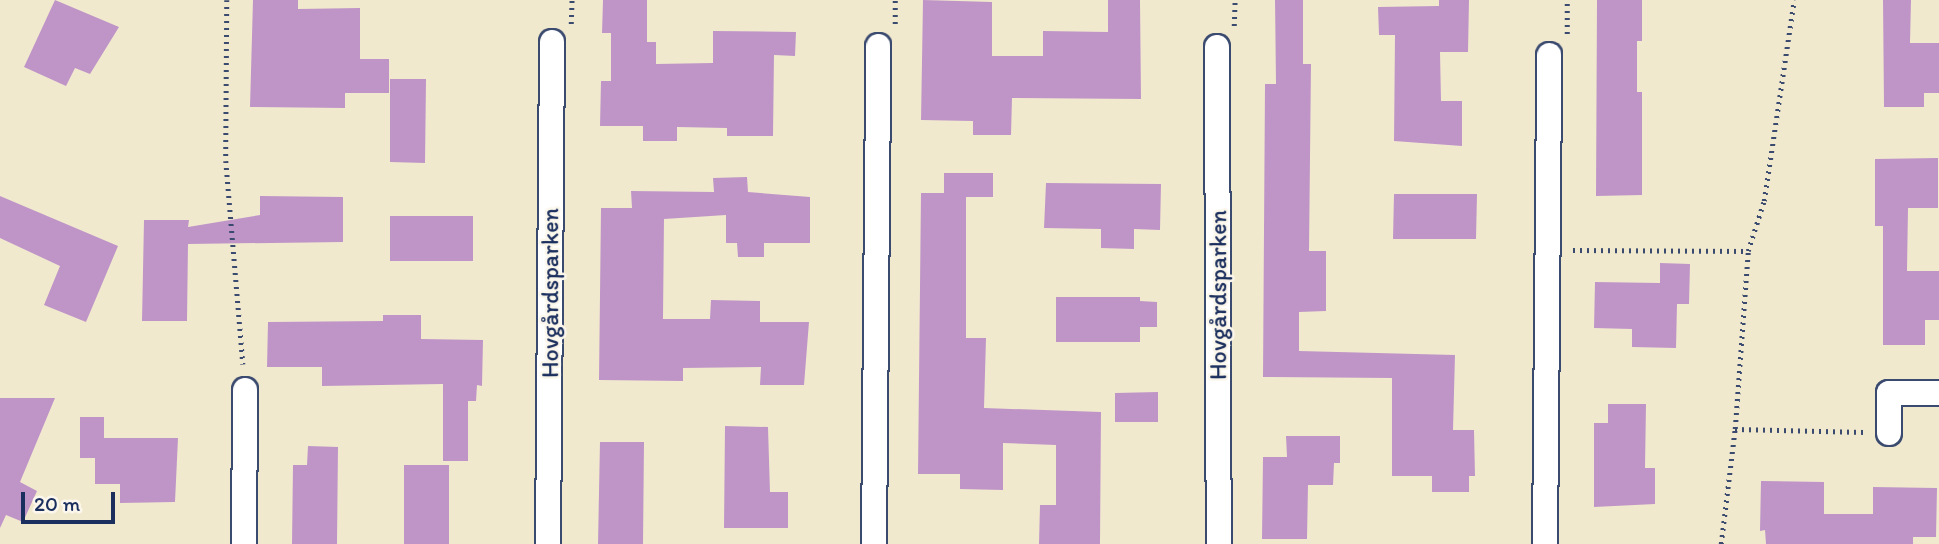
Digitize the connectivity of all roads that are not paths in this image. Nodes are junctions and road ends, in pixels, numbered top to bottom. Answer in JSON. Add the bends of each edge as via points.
{"nodes":[{"id":1,"x":552,"y":42,"type":"dead end"},
{"id":2,"x":878,"y":46,"type":"dead end"},
{"id":3,"x":1217,"y":47,"type":"dead end"},
{"id":4,"x":1549,"y":55,"type":"dead end"},
{"id":5,"x":245,"y":390,"type":"road end"},
{"id":6,"x":1939,"y":393,"type":"edge"},
{"id":7,"x":1889,"y":433,"type":"road end"},
{"id":8,"x":244,"y":544,"type":"edge"},
{"id":9,"x":548,"y":544,"type":"edge"},
{"id":10,"x":874,"y":544,"type":"edge"},
{"id":11,"x":1219,"y":544,"type":"edge"},
{"id":12,"x":1545,"y":544,"type":"edge"}],
"edges":[{"from":1,"to":9,"type":"street","name":"Hovgårdsparken"},
{"from":2,"to":10,"type":"street"},
{"from":3,"to":11,"type":"street","name":"Hovgårdsparken"},
{"from":4,"to":12,"type":"street"},
{"from":5,"to":8,"type":"street"},
{"from":6,"to":7,"type":"street","via":[[1889,393]]}]}
